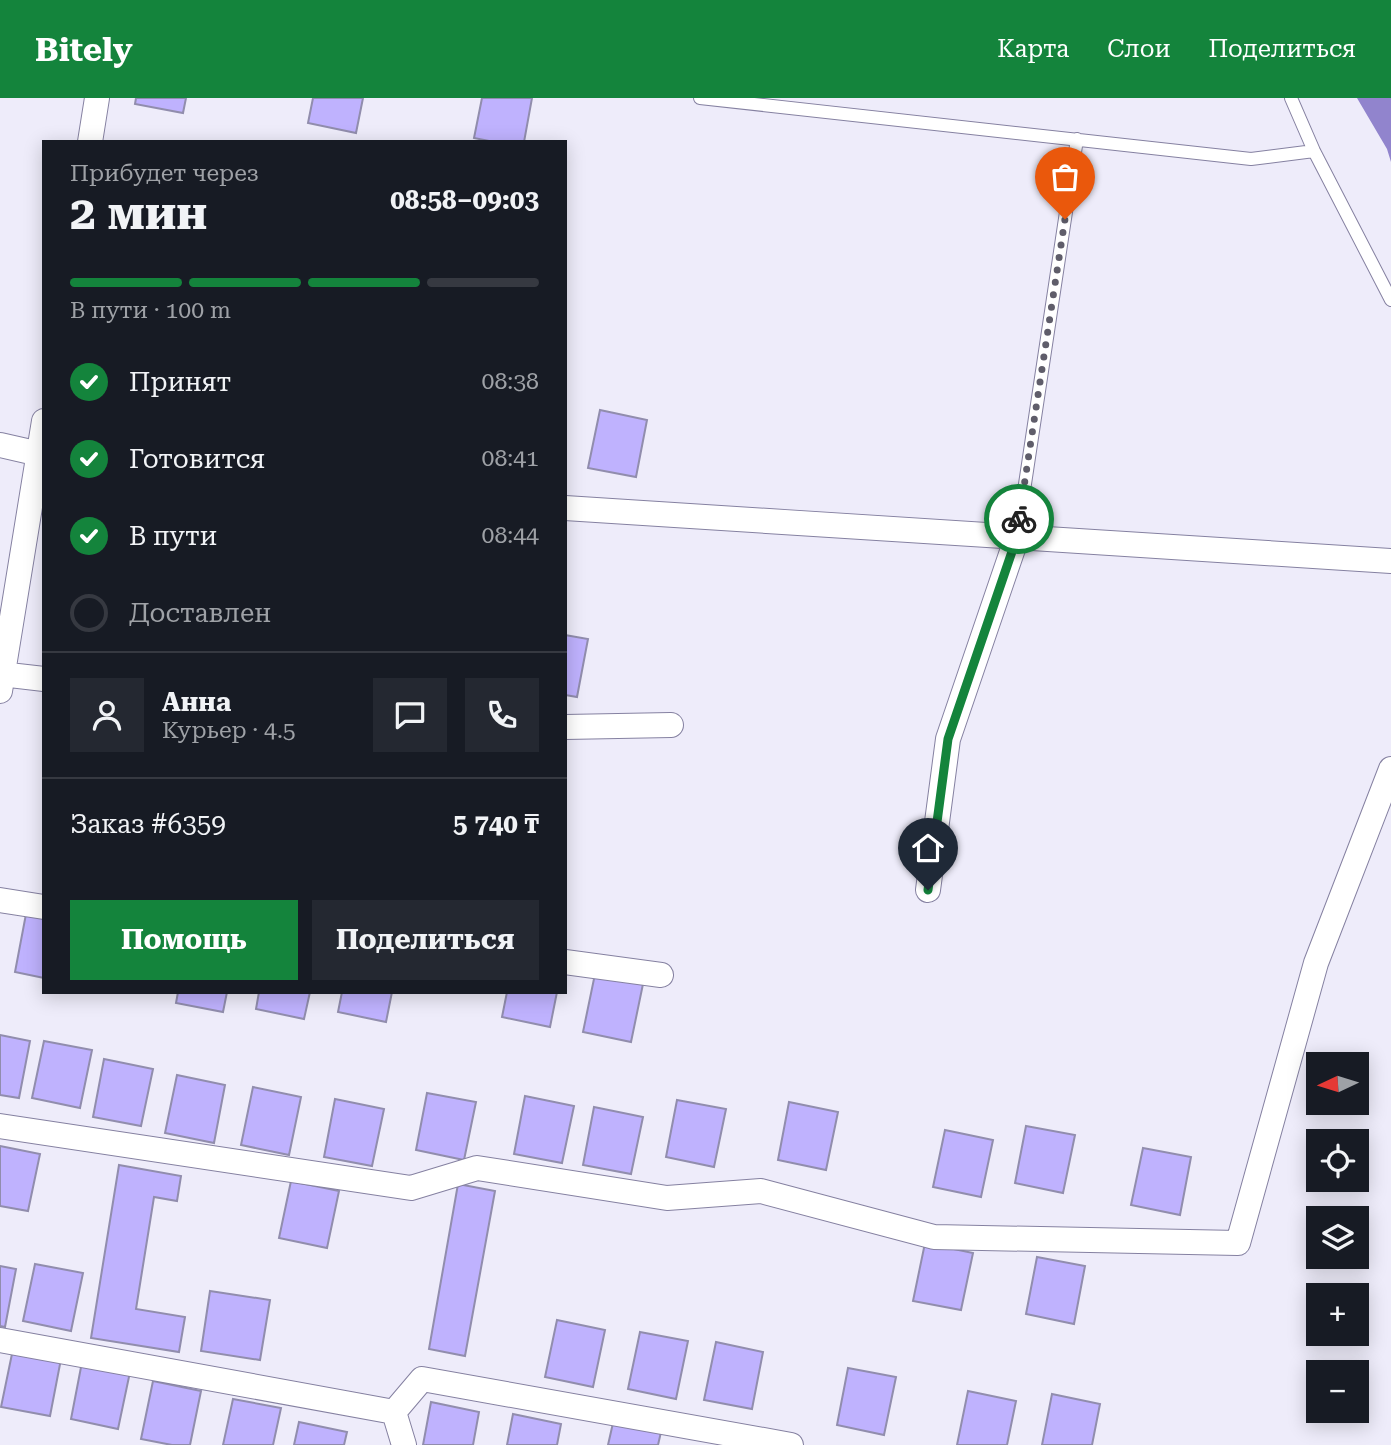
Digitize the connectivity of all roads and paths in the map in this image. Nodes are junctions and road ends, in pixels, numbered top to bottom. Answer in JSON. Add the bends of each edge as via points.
{"nodes":[{"id":1,"x":97,"y":98,"type":"edge"},
{"id":2,"x":700,"y":98,"type":"edge"},
{"id":3,"x":1291,"y":98,"type":"edge"},
{"id":4,"x":1077,"y":139,"type":"junction"},
{"id":5,"x":90,"y":140,"type":"edge"},
{"id":6,"x":1314,"y":151,"type":"junction"},
{"id":7,"x":1391,"y":300,"type":"edge"},
{"id":8,"x":0,"y":445,"type":"edge"},
{"id":9,"x":41,"y":455,"type":"edge"},
{"id":10,"x":567,"y":508,"type":"edge"},
{"id":11,"x":1017,"y":537,"type":"junction"},
{"id":12,"x":1391,"y":561,"type":"edge"},
{"id":13,"x":1,"y":679,"type":"edge"},
{"id":14,"x":42,"y":679,"type":"edge"},
{"id":15,"x":671,"y":725,"type":"dead end"},
{"id":16,"x":567,"y":727,"type":"edge"},
{"id":17,"x":1391,"y":769,"type":"edge"},
{"id":18,"x":928,"y":890,"type":"dead end"},
{"id":19,"x":0,"y":900,"type":"edge"},
{"id":20,"x":42,"y":907,"type":"edge"},
{"id":21,"x":567,"y":962,"type":"edge"},
{"id":22,"x":661,"y":975,"type":"dead end"},
{"id":23,"x":0,"y":1126,"type":"edge"},
{"id":24,"x":0,"y":1340,"type":"edge"},
{"id":25,"x":394,"y":1412,"type":"junction"},
{"id":26,"x":404,"y":1445,"type":"edge"},
{"id":27,"x":792,"y":1445,"type":"edge"}],
"edges":[{"from":1,"to":5,"type":"street"},
{"from":2,"to":4,"type":"lane"},
{"from":3,"to":6,"type":"lane"},
{"from":4,"to":6,"type":"lane","via":[[1251,159]]},
{"from":4,"to":11,"type":"lane"},
{"from":6,"to":7,"type":"lane"},
{"from":8,"to":9,"type":"street"},
{"from":9,"to":13,"type":"street"},
{"from":10,"to":11,"type":"street"},
{"from":11,"to":12,"type":"street"},
{"from":11,"to":18,"type":"street","via":[[948,739]]},
{"from":13,"to":14,"type":"street"},
{"from":15,"to":16,"type":"street"},
{"from":17,"to":23,"type":"street","via":[[1316,963],[1238,1243],[934,1237],[761,1191],[667,1198],[477,1168],[411,1188]]},
{"from":19,"to":20,"type":"street"},
{"from":21,"to":22,"type":"street"},
{"from":24,"to":25,"type":"street"},
{"from":25,"to":26,"type":"street"},
{"from":25,"to":27,"type":"street","via":[[422,1379]]}]}
